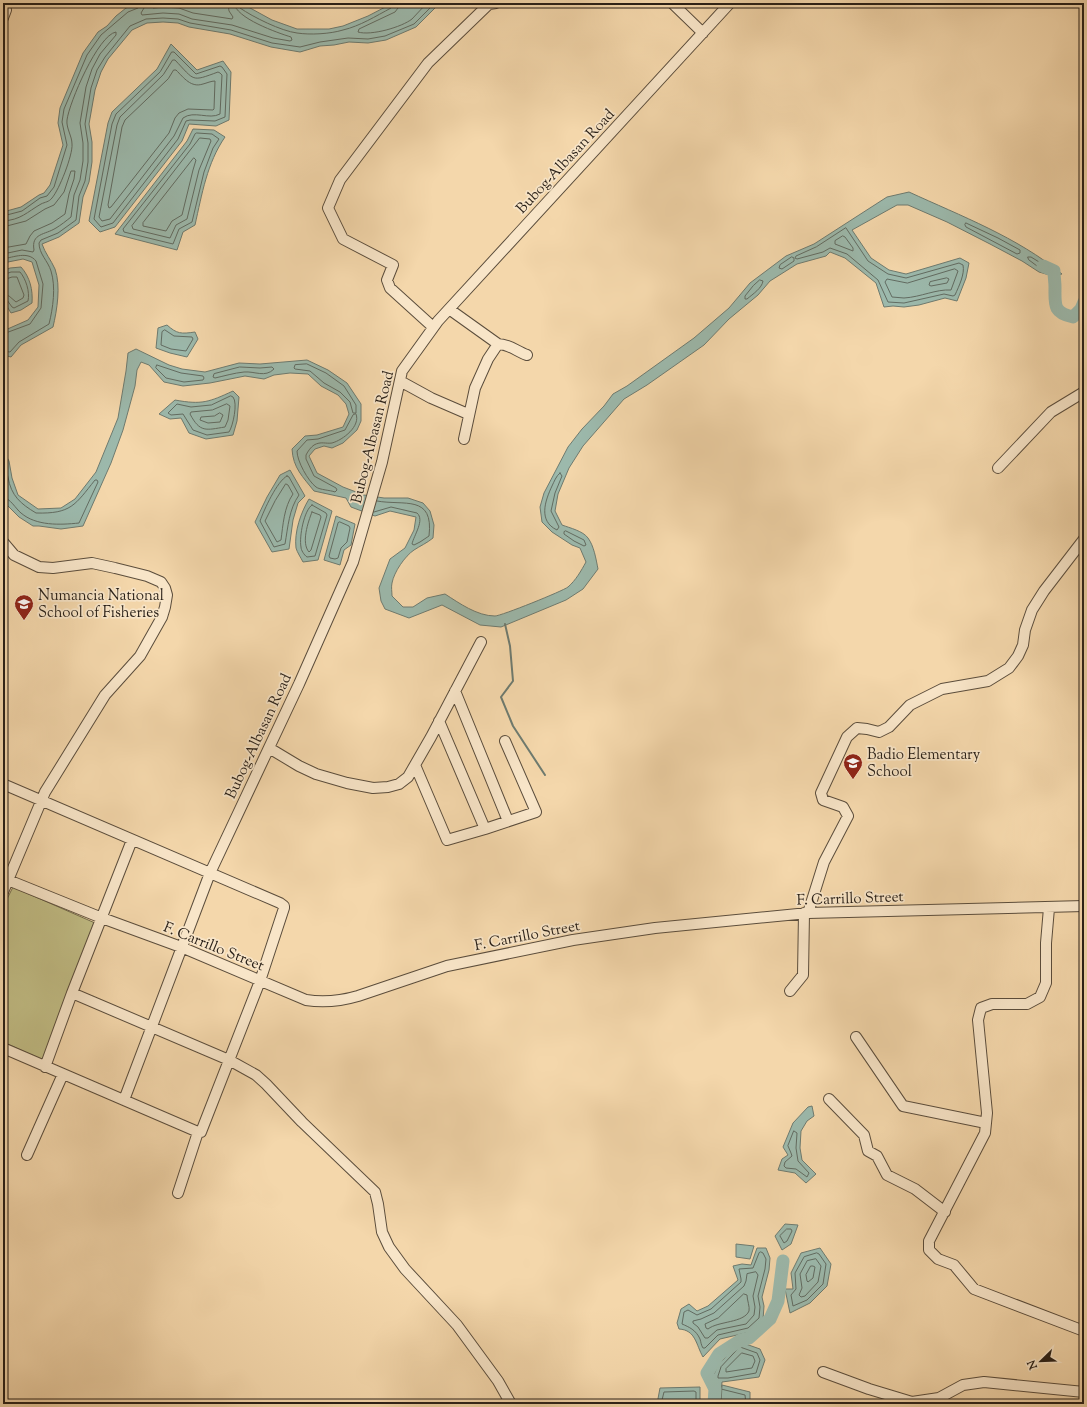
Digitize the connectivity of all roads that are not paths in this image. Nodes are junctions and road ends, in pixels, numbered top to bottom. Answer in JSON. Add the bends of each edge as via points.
{"nodes":[{"id":1,"x":496,"y":3,"type":"edge"},
{"id":2,"x":672,"y":3,"type":"edge"},
{"id":3,"x":730,"y":3,"type":"edge"},
{"id":4,"x":3,"y":5,"type":"edge"},
{"id":5,"x":3,"y":18,"type":"edge"},
{"id":6,"x":703,"y":33,"type":"junction"},
{"id":7,"x":449,"y":309,"type":"junction"},
{"id":8,"x":433,"y":327,"type":"junction"},
{"id":9,"x":498,"y":344,"type":"junction"},
{"id":10,"x":527,"y":355,"type":"dead end"},
{"id":11,"x":400,"y":381,"type":"junction"},
{"id":12,"x":1084,"y":392,"type":"edge"},
{"id":13,"x":468,"y":414,"type":"junction"},
{"id":14,"x":464,"y":439,"type":"dead end"},
{"id":15,"x":998,"y":468,"type":"dead end"},
{"id":16,"x":1084,"y":540,"type":"edge"},
{"id":17,"x":3,"y":542,"type":"edge"},
{"id":18,"x":481,"y":642,"type":"dead end"},
{"id":19,"x":455,"y":691,"type":"junction"},
{"id":20,"x":439,"y":722,"type":"junction"},
{"id":21,"x":505,"y":740,"type":"dead end"},
{"id":22,"x":269,"y":748,"type":"junction"},
{"id":23,"x":415,"y":765,"type":"junction"},
{"id":24,"x":3,"y":784,"type":"edge"},
{"id":25,"x":41,"y":801,"type":"junction"},
{"id":26,"x":508,"y":821,"type":"junction"},
{"id":27,"x":485,"y":829,"type":"junction"},
{"id":28,"x":132,"y":840,"type":"junction"},
{"id":29,"x":210,"y":873,"type":"junction"},
{"id":30,"x":6,"y":879,"type":"edge"},
{"id":31,"x":3,"y":892,"type":"edge"},
{"id":32,"x":1084,"y":906,"type":"edge"},
{"id":33,"x":1049,"y":908,"type":"junction"},
{"id":34,"x":806,"y":913,"type":"junction"},
{"id":35,"x":102,"y":918,"type":"junction"},
{"id":36,"x":181,"y":947,"type":"junction"},
{"id":37,"x":260,"y":981,"type":"junction"},
{"id":38,"x":790,"y":991,"type":"dead end"},
{"id":39,"x":72,"y":993,"type":"junction"},
{"id":40,"x":152,"y":1026,"type":"junction"},
{"id":41,"x":856,"y":1037,"type":"dead end"},
{"id":42,"x":3,"y":1048,"type":"edge"},
{"id":43,"x":229,"y":1060,"type":"junction"},
{"id":44,"x":45,"y":1066,"type":"junction"},
{"id":45,"x":64,"y":1074,"type":"junction"},
{"id":46,"x":828,"y":1099,"type":"dead end"},
{"id":47,"x":124,"y":1100,"type":"junction"},
{"id":48,"x":986,"y":1123,"type":"junction"},
{"id":49,"x":198,"y":1132,"type":"junction"},
{"id":50,"x":27,"y":1155,"type":"dead end"},
{"id":51,"x":178,"y":1193,"type":"dead end"},
{"id":52,"x":945,"y":1212,"type":"junction"},
{"id":53,"x":1084,"y":1331,"type":"edge"},
{"id":54,"x":822,"y":1372,"type":"dead end"},
{"id":55,"x":1084,"y":1392,"type":"edge"},
{"id":56,"x":511,"y":1404,"type":"edge"}],
"edges":[{"from":1,"to":8,"type":"street","via":[[489,4],[428,63],[340,180],[328,208],[343,239],[393,265],[387,280],[390,288]]},
{"from":2,"to":6,"type":"street"},
{"from":3,"to":6,"type":"street","name":"Bubog-Albasan Road"},
{"from":4,"to":5,"type":"street","via":[[6,10]]},
{"from":6,"to":7,"type":"street","name":"Bubog-Albasan Road"},
{"from":7,"to":8,"type":"street","name":"Bubog-Albasan Road"},
{"from":7,"to":9,"type":"street"},
{"from":8,"to":11,"type":"street","name":"Bubog-Albasan Road","via":[[402,371]]},
{"from":9,"to":10,"type":"street","via":[[506,344]]},
{"from":9,"to":13,"type":"street","via":[[477,382]]},
{"from":11,"to":13,"type":"street"},
{"from":11,"to":22,"type":"street","name":"Bubog-Albasan Road","via":[[382,462],[353,562]]},
{"from":12,"to":15,"type":"street","via":[[1051,412]]},
{"from":13,"to":14,"type":"street"},
{"from":16,"to":34,"type":"street","via":[[1032,610],[1023,645],[1008,668],[988,681],[942,689],[910,705],[889,727],[879,732],[857,728],[847,737],[820,793],[823,800],[843,807],[848,816],[830,848]]},
{"from":17,"to":25,"type":"street","via":[[14,555],[39,567],[53,568],[92,563],[115,568],[161,582],[167,595],[162,617],[140,656],[105,695]]},
{"from":18,"to":19,"type":"street"},
{"from":19,"to":20,"type":"street"},
{"from":19,"to":26,"type":"street"},
{"from":20,"to":23,"type":"street"},
{"from":20,"to":27,"type":"street"},
{"from":21,"to":26,"type":"street","via":[[536,812]]},
{"from":22,"to":23,"type":"street","via":[[316,774],[368,788],[400,784],[408,778]]},
{"from":22,"to":29,"type":"street","name":"Bubog-Albasan Road"},
{"from":23,"to":27,"type":"street","via":[[447,840]]},
{"from":24,"to":25,"type":"street"},
{"from":25,"to":28,"type":"street"},
{"from":25,"to":30,"type":"street"},
{"from":26,"to":27,"type":"street"},
{"from":28,"to":29,"type":"street"},
{"from":28,"to":35,"type":"street"},
{"from":29,"to":36,"type":"street","name":"Bubog-Albasan Road"},
{"from":29,"to":37,"type":"street","via":[[284,906]]},
{"from":30,"to":31,"type":"street"},
{"from":30,"to":35,"type":"street","name":"F. Carrillo Street"},
{"from":32,"to":33,"type":"street","name":"F. Carrillo Street"},
{"from":33,"to":34,"type":"street","name":"F. Carrillo Street"},
{"from":33,"to":48,"type":"street","via":[[1046,983],[1040,996],[1027,1004],[992,1004],[981,1008],[978,1020]]},
{"from":34,"to":37,"type":"street","name":"F. Carrillo Street","via":[[655,928],[573,940],[447,966],[373,992],[340,1000],[306,1000]]},
{"from":34,"to":38,"type":"street","via":[[803,975]]},
{"from":35,"to":36,"type":"street","name":"F. Carrillo Street"},
{"from":35,"to":39,"type":"street"},
{"from":36,"to":37,"type":"street","name":"F. Carrillo Street"},
{"from":36,"to":40,"type":"street","name":"Bubog-Albasan Road"},
{"from":37,"to":43,"type":"street"},
{"from":39,"to":40,"type":"street"},
{"from":39,"to":44,"type":"street"},
{"from":40,"to":43,"type":"street"},
{"from":40,"to":47,"type":"street","name":"Bubog-Albasan Road"},
{"from":41,"to":48,"type":"street","via":[[903,1106]]},
{"from":42,"to":44,"type":"street"},
{"from":43,"to":49,"type":"street","via":[[204,1128]]},
{"from":43,"to":56,"type":"street","via":[[256,1075],[266,1084],[374,1192],[382,1232],[389,1247],[457,1325],[498,1381]]},
{"from":44,"to":45,"type":"street"},
{"from":45,"to":47,"type":"street"},
{"from":45,"to":50,"type":"street"},
{"from":46,"to":52,"type":"street","via":[[864,1135],[868,1151],[877,1156],[887,1175],[915,1189]]},
{"from":47,"to":49,"type":"street"},
{"from":48,"to":52,"type":"street","via":[[985,1133]]},
{"from":49,"to":51,"type":"street"},
{"from":52,"to":53,"type":"street","via":[[929,1241],[929,1250],[938,1259],[954,1265],[974,1289]]},
{"from":54,"to":55,"type":"street","via":[[912,1402],[939,1398],[963,1385],[984,1382]]}]}
